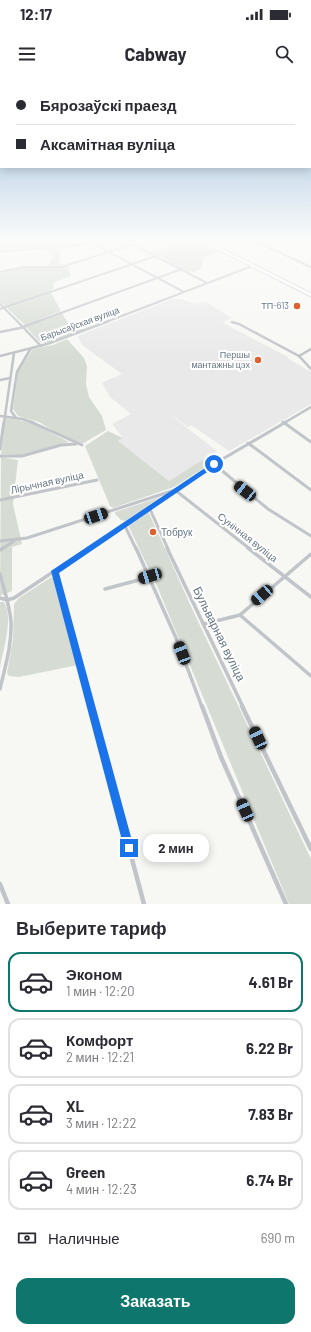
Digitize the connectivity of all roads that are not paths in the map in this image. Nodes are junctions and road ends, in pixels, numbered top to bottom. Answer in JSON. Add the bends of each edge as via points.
{"nodes":[{"id":1,"x":84,"y":280,"type":"edge"},
{"id":2,"x":149,"y":280,"type":"edge"},
{"id":3,"x":164,"y":280,"type":"edge"},
{"id":4,"x":202,"y":280,"type":"edge"},
{"id":5,"x":214,"y":280,"type":"edge"},
{"id":6,"x":281,"y":280,"type":"edge"},
{"id":7,"x":207,"y":283,"type":"junction"},
{"id":8,"x":184,"y":292,"type":"junction"},
{"id":9,"x":311,"y":295,"type":"edge"},
{"id":10,"x":0,"y":304,"type":"edge"},
{"id":11,"x":4,"y":308,"type":"junction"},
{"id":12,"x":0,"y":309,"type":"edge"},
{"id":13,"x":232,"y":322,"type":"dead end"},
{"id":14,"x":23,"y":327,"type":"junction"},
{"id":15,"x":0,"y":332,"type":"edge"},
{"id":16,"x":41,"y":346,"type":"junction"},
{"id":17,"x":31,"y":348,"type":"junction"},
{"id":18,"x":311,"y":349,"type":"edge"},
{"id":19,"x":14,"y":353,"type":"junction"},
{"id":20,"x":0,"y":356,"type":"edge"},
{"id":21,"x":299,"y":356,"type":"junction"},
{"id":22,"x":311,"y":370,"type":"edge"},
{"id":23,"x":10,"y":378,"type":"junction"},
{"id":24,"x":0,"y":380,"type":"edge"},
{"id":25,"x":311,"y":407,"type":"edge"},
{"id":26,"x":0,"y":416,"type":"edge"},
{"id":27,"x":5,"y":416,"type":"junction"},
{"id":28,"x":16,"y":418,"type":"junction"},
{"id":29,"x":283,"y":422,"type":"junction"},
{"id":30,"x":311,"y":442,"type":"edge"},
{"id":31,"x":248,"y":443,"type":"junction"},
{"id":32,"x":0,"y":449,"type":"edge"},
{"id":33,"x":0,"y":456,"type":"edge"},
{"id":34,"x":214,"y":464,"type":"junction"},
{"id":35,"x":97,"y":480,"type":"dead end"},
{"id":36,"x":175,"y":490,"type":"junction"},
{"id":37,"x":311,"y":490,"type":"edge"},
{"id":38,"x":0,"y":500,"type":"edge"},
{"id":39,"x":149,"y":507,"type":"junction"},
{"id":40,"x":124,"y":524,"type":"junction"},
{"id":41,"x":311,"y":536,"type":"edge"},
{"id":42,"x":16,"y":540,"type":"junction"},
{"id":43,"x":0,"y":542,"type":"edge"},
{"id":44,"x":0,"y":550,"type":"edge"},
{"id":45,"x":311,"y":554,"type":"edge"},
{"id":46,"x":55,"y":571,"type":"junction"},
{"id":47,"x":0,"y":574,"type":"edge"},
{"id":48,"x":150,"y":576,"type":"junction"},
{"id":49,"x":284,"y":576,"type":"junction"},
{"id":50,"x":105,"y":590,"type":"dead end"},
{"id":51,"x":311,"y":597,"type":"edge"},
{"id":52,"x":0,"y":598,"type":"edge"},
{"id":53,"x":7,"y":600,"type":"junction"},
{"id":54,"x":240,"y":615,"type":"junction"},
{"id":55,"x":204,"y":624,"type":"junction"},
{"id":56,"x":311,"y":676,"type":"edge"},
{"id":57,"x":0,"y":689,"type":"edge"},
{"id":58,"x":311,"y":849,"type":"edge"},
{"id":59,"x":0,"y":884,"type":"edge"},
{"id":60,"x":8,"y":904,"type":"edge"},
{"id":61,"x":144,"y":904,"type":"edge"},
{"id":62,"x":286,"y":904,"type":"edge"}],
"edges":[{"from":1,"to":11,"type":"street"},
{"from":2,"to":14,"type":"street"},
{"from":3,"to":8,"type":"street"},
{"from":4,"to":7,"type":"street"},
{"from":5,"to":7,"type":"street","name":"Барысаўская вуліца"},
{"from":6,"to":9,"type":"main road"},
{"from":7,"to":8,"type":"street","name":"Барысаўская вуліца"},
{"from":8,"to":16,"type":"street","name":"Барысаўская вуліца"},
{"from":10,"to":11,"type":"street"},
{"from":11,"to":12,"type":"street"},
{"from":11,"to":14,"type":"street"},
{"from":13,"to":21,"type":"street"},
{"from":14,"to":15,"type":"street"},
{"from":14,"to":16,"type":"street"},
{"from":16,"to":17,"type":"street","name":"Барысаўская вуліца"},
{"from":17,"to":19,"type":"street","name":"Барысаўская вуліца"},
{"from":17,"to":28,"type":"street","via":[[16,372],[11,411]]},
{"from":18,"to":21,"type":"street"},
{"from":19,"to":20,"type":"street","name":"Барысаўская вуліца"},
{"from":19,"to":23,"type":"street"},
{"from":21,"to":22,"type":"street"},
{"from":23,"to":24,"type":"street"},
{"from":23,"to":27,"type":"street"},
{"from":25,"to":29,"type":"street"},
{"from":26,"to":27,"type":"street"},
{"from":27,"to":28,"type":"street"},
{"from":27,"to":32,"type":"street"},
{"from":28,"to":33,"type":"street","via":[[32,421],[82,445],[61,445],[22,456]]},
{"from":29,"to":30,"type":"street"},
{"from":29,"to":31,"type":"street"},
{"from":31,"to":34,"type":"street"},
{"from":31,"to":37,"type":"street"},
{"from":34,"to":36,"type":"street"},
{"from":34,"to":41,"type":"street","via":[[268,509]]},
{"from":35,"to":38,"type":"street","name":"Лірычная вуліца"},
{"from":36,"to":39,"type":"street"},
{"from":36,"to":42,"type":"street"},
{"from":36,"to":49,"type":"street","name":"Сунічная вуліца"},
{"from":39,"to":40,"type":"street"},
{"from":39,"to":55,"type":"street","name":"Бульварная вуліца"},
{"from":40,"to":46,"type":"street"},
{"from":40,"to":48,"type":"street"},
{"from":42,"to":43,"type":"street"},
{"from":42,"to":44,"type":"street"},
{"from":45,"to":49,"type":"street"},
{"from":46,"to":53,"type":"street"},
{"from":46,"to":61,"type":"street"},
{"from":47,"to":53,"type":"street"},
{"from":48,"to":50,"type":"street"},
{"from":48,"to":62,"type":"street","via":[[221,757]]},
{"from":49,"to":51,"type":"street","name":"Сунічная вуліца"},
{"from":49,"to":54,"type":"street"},
{"from":52,"to":53,"type":"street"},
{"from":53,"to":57,"type":"street","via":[[11,615],[10,648]]},
{"from":54,"to":55,"type":"street"},
{"from":54,"to":56,"type":"street"},
{"from":55,"to":58,"type":"street","name":"Бульварная вуліца"},
{"from":59,"to":60,"type":"street"}]}
